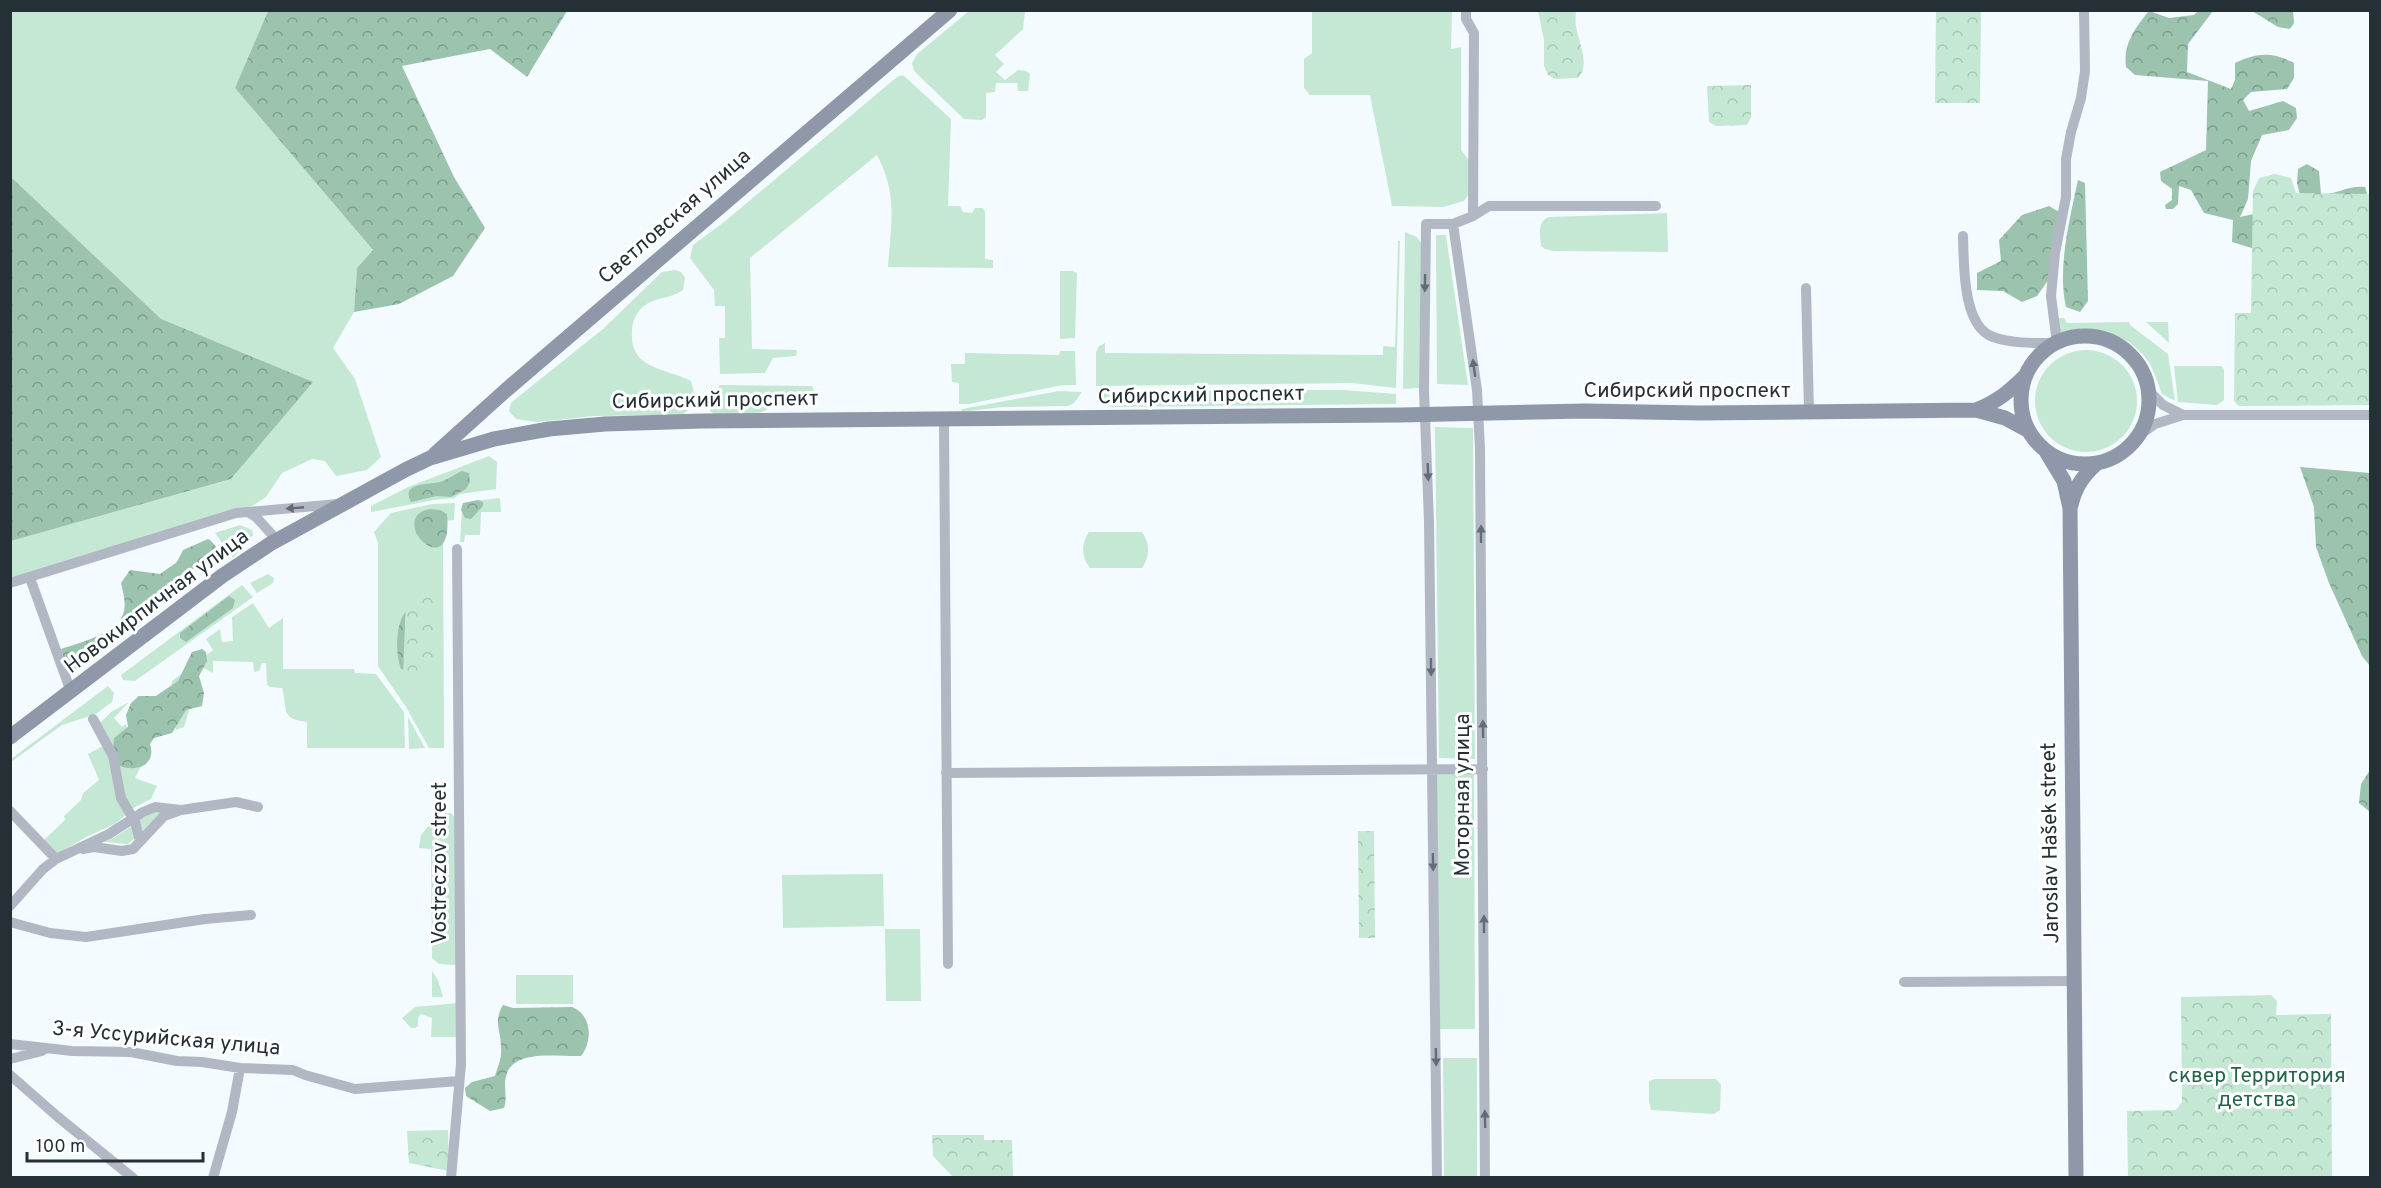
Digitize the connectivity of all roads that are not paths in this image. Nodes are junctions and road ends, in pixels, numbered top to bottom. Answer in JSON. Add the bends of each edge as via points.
{"nodes":[{"id":1,"x":950,"y":10,"type":"edge"},
{"id":2,"x":1466,"y":10,"type":"edge"},
{"id":3,"x":2084,"y":10,"type":"edge"},
{"id":4,"x":1656,"y":206,"type":"dead end"},
{"id":5,"x":1473,"y":216,"type":"junction"},
{"id":6,"x":1453,"y":224,"type":"junction"},
{"id":7,"x":1963,"y":236,"type":"dead end"},
{"id":8,"x":1806,"y":288,"type":"dead end"},
{"id":9,"x":2057,"y":343,"type":"junction"},
{"id":10,"x":2026,"y":375,"type":"junction"},
{"id":11,"x":2149,"y":391,"type":"junction"},
{"id":12,"x":1976,"y":410,"type":"junction"},
{"id":13,"x":1809,"y":412,"type":"junction"},
{"id":14,"x":1478,"y":413,"type":"junction"},
{"id":15,"x":1425,"y":414,"type":"junction"},
{"id":16,"x":2183,"y":415,"type":"junction"},
{"id":17,"x":2370,"y":415,"type":"edge"},
{"id":18,"x":944,"y":419,"type":"junction"},
{"id":19,"x":2029,"y":432,"type":"junction"},
{"id":20,"x":2141,"y":434,"type":"junction"},
{"id":21,"x":2047,"y":453,"type":"junction"},
{"id":22,"x":430,"y":458,"type":"junction"},
{"id":23,"x":2095,"y":465,"type":"junction"},
{"id":24,"x":341,"y":504,"type":"junction"},
{"id":25,"x":2070,"y":508,"type":"junction"},
{"id":26,"x":248,"y":512,"type":"junction"},
{"id":27,"x":277,"y":540,"type":"junction"},
{"id":28,"x":457,"y":549,"type":"dead end"},
{"id":29,"x":30,"y":578,"type":"junction"},
{"id":30,"x":10,"y":584,"type":"edge"},
{"id":31,"x":71,"y":692,"type":"junction"},
{"id":32,"x":93,"y":719,"type":"dead end"},
{"id":33,"x":10,"y":737,"type":"edge"},
{"id":34,"x":1483,"y":769,"type":"junction"},
{"id":35,"x":1432,"y":770,"type":"junction"},
{"id":36,"x":946,"y":773,"type":"junction"},
{"id":37,"x":258,"y":807,"type":"dead end"},
{"id":38,"x":181,"y":810,"type":"junction"},
{"id":39,"x":10,"y":811,"type":"edge"},
{"id":40,"x":132,"y":817,"type":"junction"},
{"id":41,"x":140,"y":842,"type":"junction"},
{"id":42,"x":73,"y":850,"type":"junction"},
{"id":43,"x":56,"y":859,"type":"junction"},
{"id":44,"x":10,"y":906,"type":"edge"},
{"id":45,"x":251,"y":915,"type":"dead end"},
{"id":46,"x":10,"y":922,"type":"edge"},
{"id":47,"x":948,"y":964,"type":"dead end"},
{"id":48,"x":2074,"y":981,"type":"junction"},
{"id":49,"x":1905,"y":982,"type":"dead end"},
{"id":50,"x":10,"y":1044,"type":"edge"},
{"id":51,"x":48,"y":1049,"type":"junction"},
{"id":52,"x":10,"y":1059,"type":"edge"},
{"id":53,"x":240,"y":1068,"type":"junction"},
{"id":54,"x":10,"y":1075,"type":"edge"},
{"id":55,"x":459,"y":1081,"type":"junction"},
{"id":56,"x":133,"y":1178,"type":"edge"},
{"id":57,"x":213,"y":1178,"type":"edge"},
{"id":58,"x":451,"y":1178,"type":"edge"},
{"id":59,"x":1437,"y":1178,"type":"edge"},
{"id":60,"x":1485,"y":1178,"type":"edge"},
{"id":61,"x":2076,"y":1178,"type":"edge"}],
"edges":[{"from":1,"to":22,"type":"main road","name":"Светловская улица"},
{"from":2,"to":5,"type":"street","via":[[1474,33]]},
{"from":3,"to":9,"type":"street","via":[[2085,71],[2068,150],[2066,197],[2051,296]]},
{"from":4,"to":5,"type":"street","via":[[1489,206]]},
{"from":5,"to":6,"type":"street"},
{"from":14,"to":6,"type":"street","name":"Моторная улица","one_way":true},
{"from":6,"to":15,"type":"street","name":"Моторная улица","one_way":true,"via":[[1426,224]]},
{"from":7,"to":9,"type":"street","via":[[1968,300],[1982,331],[1992,337],[2024,343]]},
{"from":8,"to":13,"type":"street"},
{"from":9,"to":10,"type":"main road","via":[[2041,353]]},
{"from":9,"to":11,"type":"main road","via":[[2075,337],[2113,342],[2129,353],[2142,370]]},
{"from":10,"to":12,"type":"main road","via":[[1992,404]]},
{"from":10,"to":19,"type":"main road","via":[[2022,406]]},
{"from":11,"to":16,"type":"street","via":[[2163,405]]},
{"from":11,"to":20,"type":"main road","via":[[2148,415]]},
{"from":12,"to":13,"type":"main road","name":"Сибирский проспект"},
{"from":12,"to":19,"type":"main road","via":[[2006,418]]},
{"from":13,"to":14,"type":"main road","name":"Сибирский проспект"},
{"from":14,"to":15,"type":"main road","name":"Сибирский проспект"},
{"from":34,"to":14,"type":"street","name":"Моторная улица","one_way":true},
{"from":15,"to":18,"type":"main road","name":"Сибирский проспект"},
{"from":15,"to":35,"type":"street","name":"Моторная улица","one_way":true},
{"from":16,"to":17,"type":"street"},
{"from":16,"to":20,"type":"street","via":[[2155,424]]},
{"from":18,"to":22,"type":"main road","name":"Сибирский проспект","via":[[605,424],[494,439]]},
{"from":18,"to":36,"type":"street"},
{"from":19,"to":21,"type":"main road"},
{"from":20,"to":23,"type":"main road","via":[[2116,457]]},
{"from":21,"to":23,"type":"main road","via":[[2061,460]]},
{"from":21,"to":25,"type":"main road","via":[[2064,481]]},
{"from":22,"to":24,"type":"main road","name":"Новокирпичная улица"},
{"from":23,"to":25,"type":"main road","via":[[2074,491]]},
{"from":24,"to":26,"type":"street","one_way":true},
{"from":24,"to":27,"type":"main road","name":"Новокирпичная улица"},
{"from":25,"to":48,"type":"main road","name":"Jaroslav Hašek street"},
{"from":26,"to":27,"type":"street"},
{"from":26,"to":29,"type":"street","via":[[204,522]]},
{"from":27,"to":31,"type":"main road","name":"Новокирпичная улица","via":[[210,584]]},
{"from":28,"to":55,"type":"street","name":"Vostreczov street"},
{"from":29,"to":30,"type":"street"},
{"from":29,"to":31,"type":"street"},
{"from":31,"to":33,"type":"main road","name":"Новокирпичная улица"},
{"from":32,"to":40,"type":"street","via":[[113,756],[121,798]]},
{"from":34,"to":35,"type":"street"},
{"from":60,"to":34,"type":"street","name":"Моторная улица","one_way":true},
{"from":35,"to":36,"type":"street"},
{"from":35,"to":59,"type":"street","name":"Моторная улица","one_way":true},
{"from":36,"to":47,"type":"street"},
{"from":37,"to":38,"type":"street","via":[[236,802]]},
{"from":38,"to":40,"type":"street","via":[[155,807]]},
{"from":38,"to":41,"type":"street","via":[[164,816]]},
{"from":39,"to":43,"type":"street"},
{"from":40,"to":41,"type":"street"},
{"from":40,"to":42,"type":"street","via":[[109,834]]},
{"from":41,"to":42,"type":"street","via":[[126,851],[94,847]]},
{"from":42,"to":43,"type":"street"},
{"from":43,"to":44,"type":"street"},
{"from":45,"to":46,"type":"street","via":[[205,918],[86,937],[50,933]]},
{"from":48,"to":49,"type":"street"},
{"from":48,"to":61,"type":"main road","name":"Jaroslav Hašek street"},
{"from":50,"to":51,"type":"street","name":"3-я Уссурийская улица"},
{"from":51,"to":52,"type":"street"},
{"from":51,"to":53,"type":"street","name":"3-я Уссурийская улица","via":[[131,1052]]},
{"from":53,"to":55,"type":"street","name":"3-я Уссурийская улица","via":[[293,1070],[356,1089]]},
{"from":53,"to":57,"type":"street"},
{"from":54,"to":56,"type":"street"},
{"from":55,"to":58,"type":"street","name":"Vostreczov street"}]}
